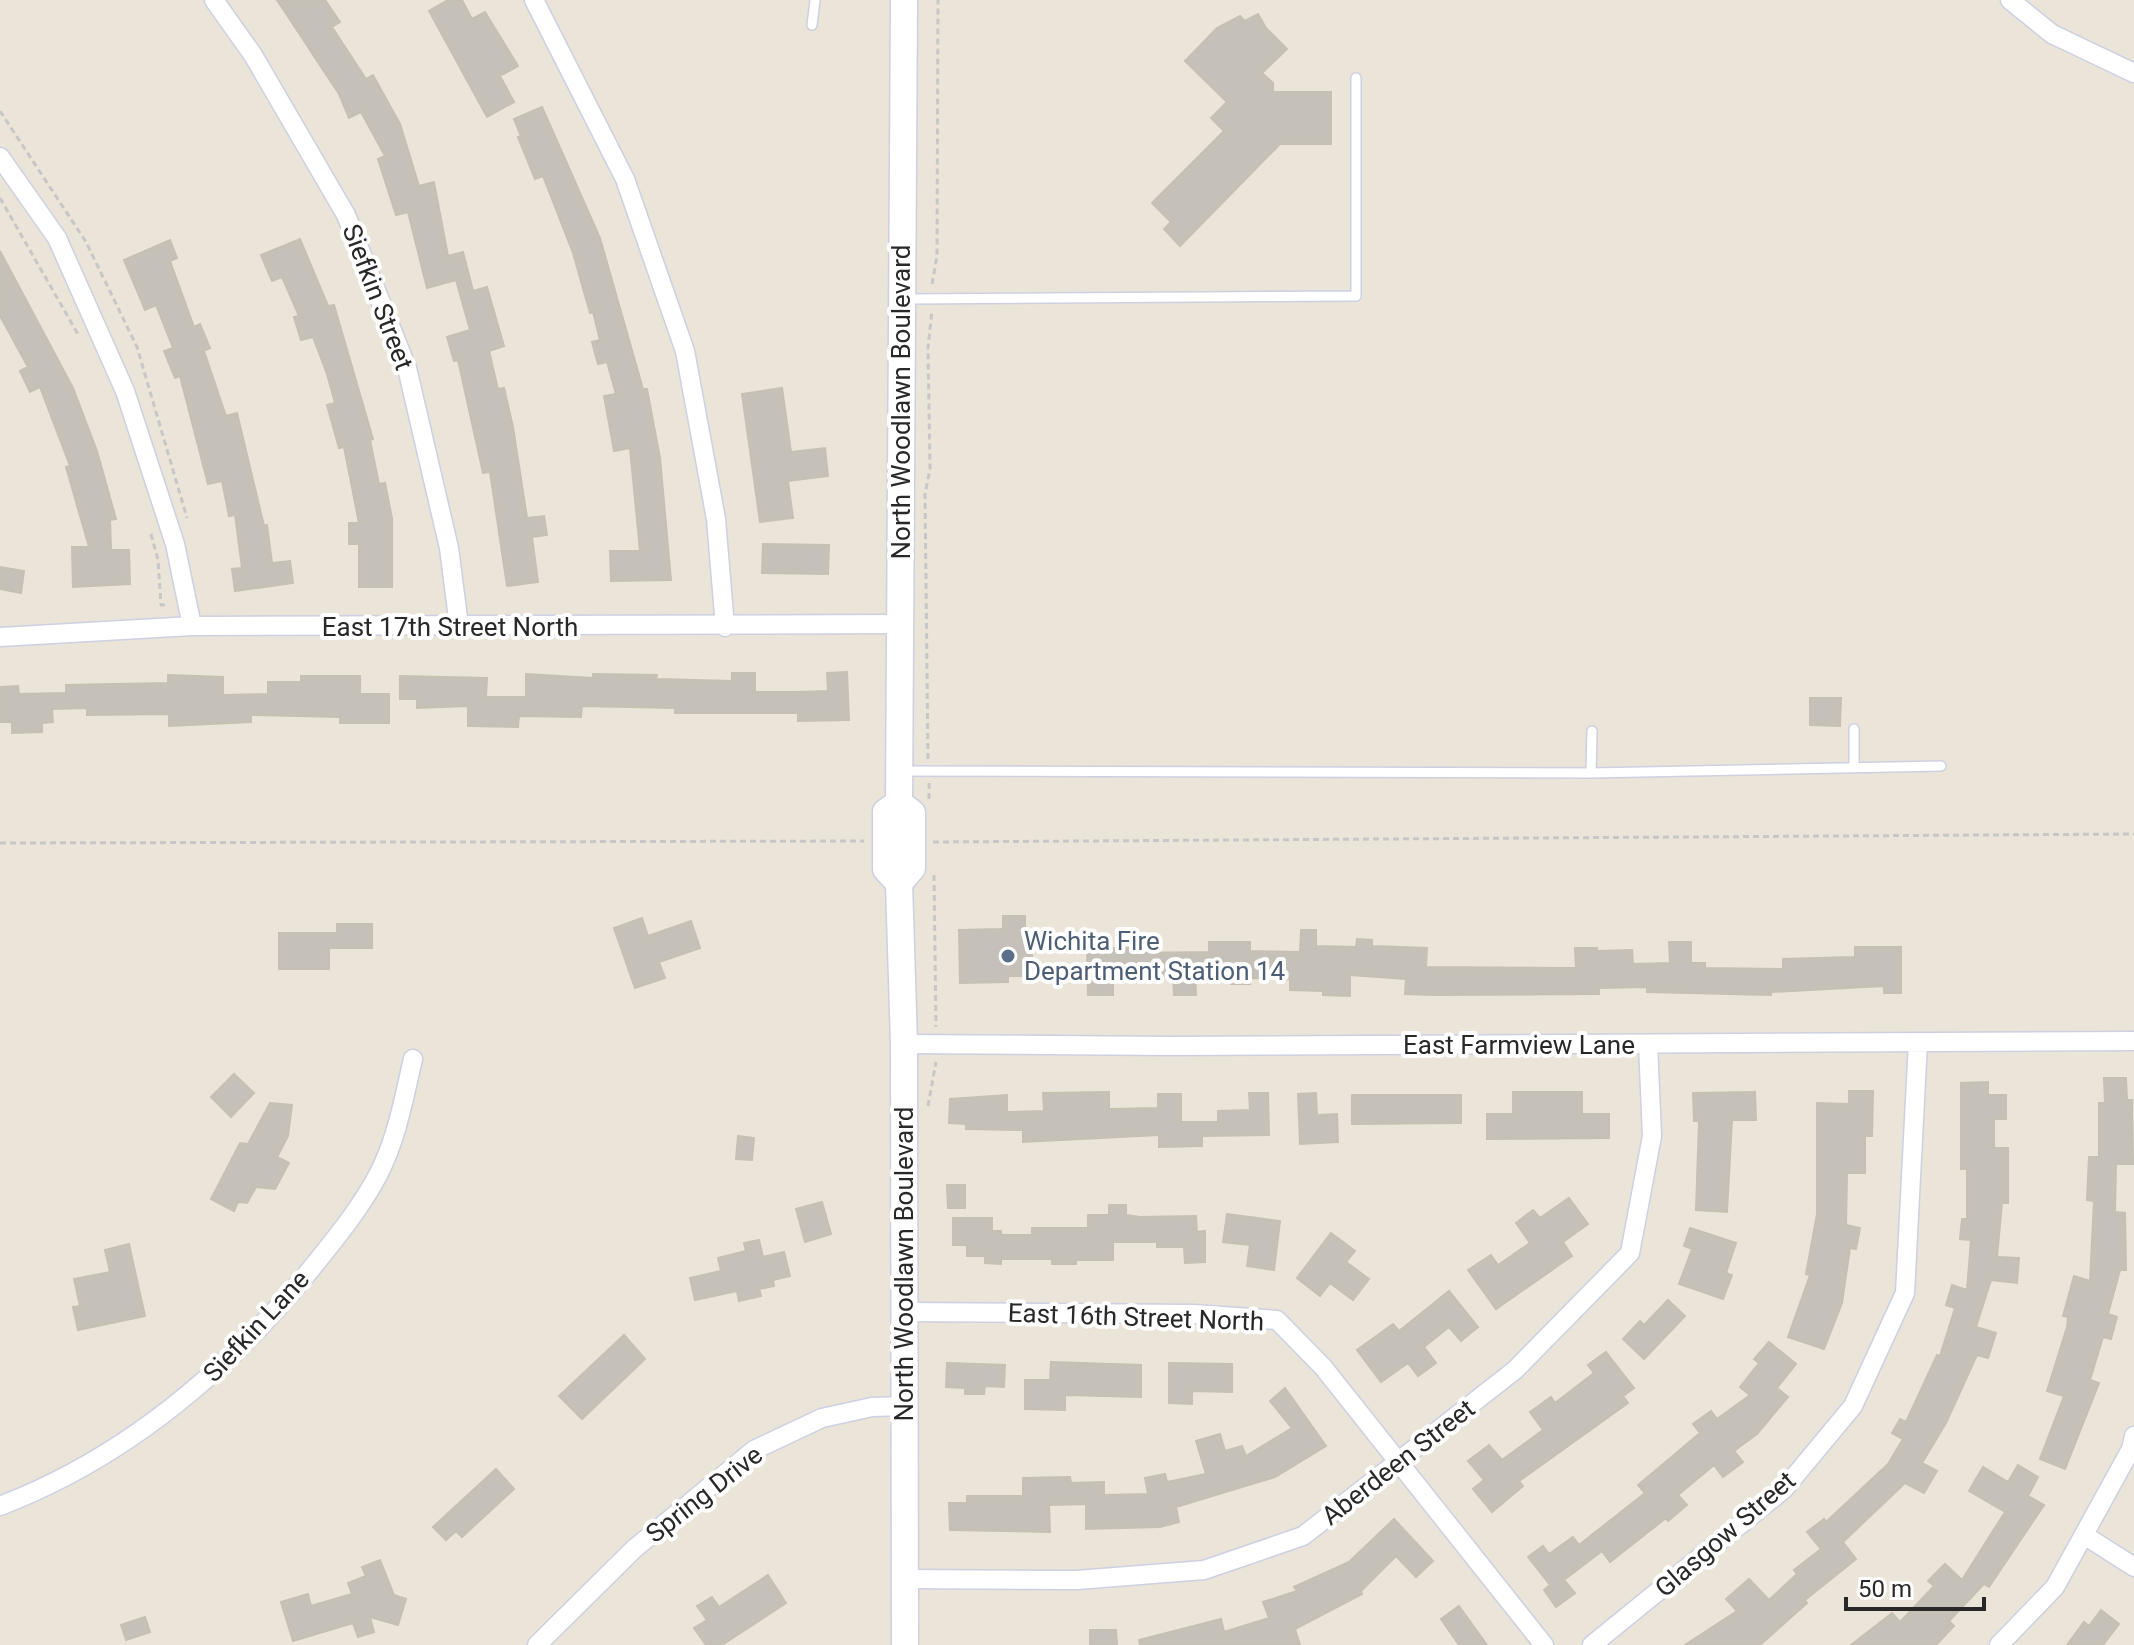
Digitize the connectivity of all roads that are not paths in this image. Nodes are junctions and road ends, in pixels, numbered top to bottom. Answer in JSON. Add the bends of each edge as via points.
{"nodes":[{"id":1,"x":214,"y":0,"type":"edge"},
{"id":2,"x":534,"y":0,"type":"edge"},
{"id":3,"x":815,"y":0,"type":"edge"},
{"id":4,"x":904,"y":0,"type":"edge"},
{"id":5,"x":2010,"y":0,"type":"edge"},
{"id":6,"x":812,"y":25,"type":"dead end"},
{"id":7,"x":2134,"y":73,"type":"edge"},
{"id":8,"x":1356,"y":78,"type":"dead end"},
{"id":9,"x":0,"y":157,"type":"edge"},
{"id":10,"x":902,"y":299,"type":"junction"},
{"id":11,"x":899,"y":624,"type":"junction"},
{"id":12,"x":192,"y":626,"type":"junction"},
{"id":13,"x":459,"y":626,"type":"junction"},
{"id":14,"x":725,"y":627,"type":"junction"},
{"id":15,"x":0,"y":637,"type":"edge"},
{"id":16,"x":1854,"y":729,"type":"dead end"},
{"id":17,"x":1592,"y":731,"type":"dead end"},
{"id":18,"x":1941,"y":766,"type":"dead end"},
{"id":19,"x":1854,"y":767,"type":"junction"},
{"id":20,"x":898,"y":771,"type":"junction"},
{"id":21,"x":1591,"y":773,"type":"junction"},
{"id":22,"x":2134,"y":1041,"type":"edge"},
{"id":23,"x":1918,"y":1042,"type":"junction"},
{"id":24,"x":904,"y":1044,"type":"junction"},
{"id":25,"x":1648,"y":1044,"type":"junction"},
{"id":26,"x":413,"y":1059,"type":"dead end"},
{"id":27,"x":904,"y":1312,"type":"junction"},
{"id":28,"x":904,"y":1406,"type":"junction"},
{"id":29,"x":2134,"y":1436,"type":"edge"},
{"id":30,"x":1399,"y":1463,"type":"junction"},
{"id":31,"x":0,"y":1506,"type":"edge"},
{"id":32,"x":2084,"y":1535,"type":"junction"},
{"id":33,"x":2134,"y":1567,"type":"edge"},
{"id":34,"x":904,"y":1579,"type":"junction"},
{"id":35,"x":537,"y":1645,"type":"edge"},
{"id":36,"x":905,"y":1645,"type":"edge"},
{"id":37,"x":1544,"y":1645,"type":"edge"},
{"id":38,"x":1592,"y":1645,"type":"edge"},
{"id":39,"x":1999,"y":1645,"type":"edge"}],
"edges":[{"from":1,"to":13,"type":"street","name":"Siefkin Street","via":[[253,55],[346,215],[407,368],[449,548]]},
{"from":2,"to":14,"type":"street","via":[[625,179],[685,351],[716,519]]},
{"from":3,"to":6,"type":"lane"},
{"from":4,"to":10,"type":"main road","name":"North Woodlawn Boulevard"},
{"from":5,"to":7,"type":"street","via":[[2052,34]]},
{"from":8,"to":10,"type":"lane","via":[[1356,296]]},
{"from":9,"to":12,"type":"street","via":[[57,238],[125,391],[175,544]]},
{"from":10,"to":11,"type":"main road","name":"North Woodlawn Boulevard"},
{"from":11,"to":14,"type":"street","name":"East 17th Street North"},
{"from":11,"to":20,"type":"main road","name":"North Woodlawn Boulevard"},
{"from":12,"to":13,"type":"street","name":"East 17th Street North"},
{"from":12,"to":15,"type":"street","name":"East 17th Street North"},
{"from":13,"to":14,"type":"street","name":"East 17th Street North"},
{"from":16,"to":19,"type":"lane"},
{"from":17,"to":21,"type":"lane"},
{"from":18,"to":19,"type":"lane"},
{"from":19,"to":21,"type":"lane"},
{"from":20,"to":21,"type":"lane"},
{"from":20,"to":24,"type":"main road","name":"North Woodlawn Boulevard","via":[[899,803],[886,812],[886,869],[899,883]]},
{"from":22,"to":23,"type":"street","name":"East Farmview Lane"},
{"from":23,"to":25,"type":"street","name":"East Farmview Lane"},
{"from":23,"to":38,"type":"street","name":"Glasgow Street","via":[[1905,1293],[1853,1406],[1784,1489]]},
{"from":24,"to":25,"type":"street","name":"East Farmview Lane"},
{"from":24,"to":27,"type":"main road","name":"North Woodlawn Boulevard"},
{"from":25,"to":30,"type":"street","name":"Aberdeen Street","via":[[1652,1136],[1630,1253],[1515,1370]]},
{"from":26,"to":31,"type":"street","name":"Siefkin Lane","via":[[379,1174],[348,1224],[265,1324],[208,1379],[148,1426],[81,1468]]},
{"from":27,"to":28,"type":"main road","name":"North Woodlawn Boulevard"},
{"from":27,"to":30,"type":"street","name":"East 16th Street North","via":[[1194,1314],[1277,1320],[1323,1367]]},
{"from":28,"to":34,"type":"main road","name":"North Woodlawn Boulevard"},
{"from":28,"to":35,"type":"street","name":"Spring Drive","via":[[822,1418],[754,1450],[634,1549]]},
{"from":29,"to":32,"type":"street"},
{"from":30,"to":34,"type":"street","name":"Aberdeen Street","via":[[1303,1536],[1204,1570],[1077,1580]]},
{"from":30,"to":37,"type":"street","name":"East 16th Street North"},
{"from":32,"to":33,"type":"street"},
{"from":32,"to":39,"type":"street","via":[[2055,1587]]},
{"from":34,"to":36,"type":"main road","name":"North Woodlawn Boulevard"}]}
